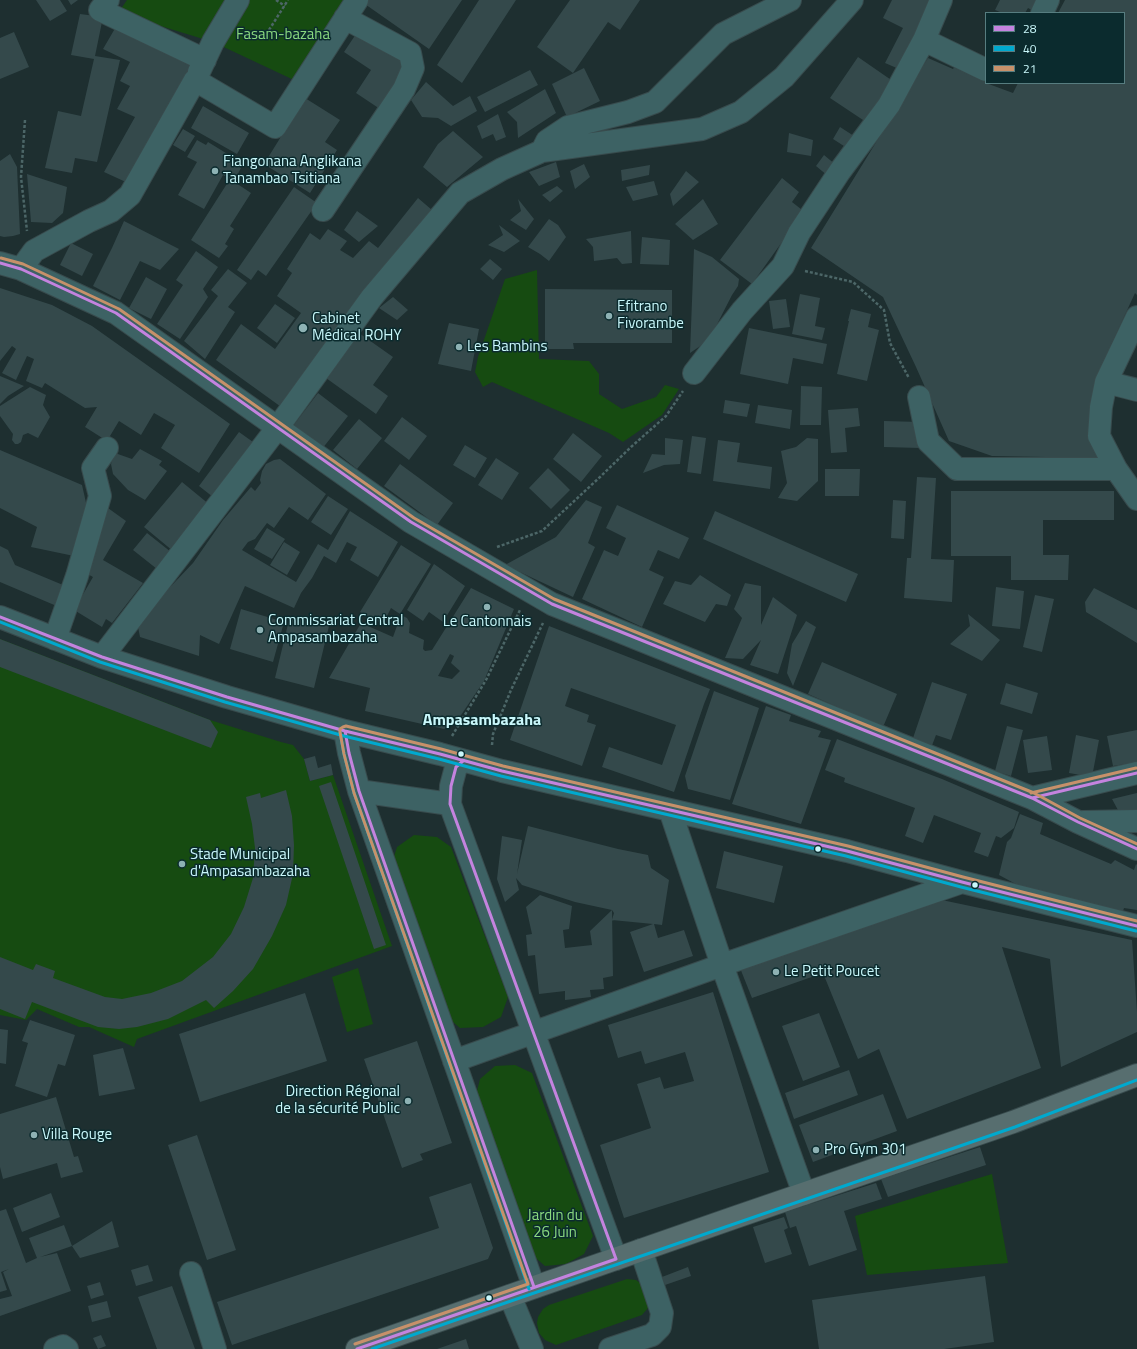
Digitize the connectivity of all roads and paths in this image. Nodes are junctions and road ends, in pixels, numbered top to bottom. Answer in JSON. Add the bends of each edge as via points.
{"nodes":[{"id":1,"x":108,"y":0,"type":"edge"},
{"id":2,"x":238,"y":0,"type":"edge"},
{"id":3,"x":276,"y":0,"type":"edge"},
{"id":4,"x":288,"y":0,"type":"edge"},
{"id":5,"x":357,"y":0,"type":"edge"},
{"id":6,"x":790,"y":0,"type":"edge"},
{"id":7,"x":852,"y":0,"type":"edge"},
{"id":8,"x":941,"y":0,"type":"edge"},
{"id":9,"x":1048,"y":0,"type":"edge"},
{"id":10,"x":285,"y":6,"type":"junction"},
{"id":11,"x":1042,"y":12,"type":"edge"},
{"id":12,"x":345,"y":18,"type":"junction"},
{"id":13,"x":270,"y":30,"type":"dead end"},
{"id":14,"x":924,"y":40,"type":"junction"},
{"id":15,"x":205,"y":60,"type":"junction"},
{"id":16,"x":985,"y":70,"type":"edge"},
{"id":17,"x":195,"y":80,"type":"junction"},
{"id":18,"x":25,"y":120,"type":"dead end"},
{"id":19,"x":542,"y":151,"type":"junction"},
{"id":20,"x":323,"y":210,"type":"dead end"},
{"id":21,"x":34,"y":251,"type":"junction"},
{"id":22,"x":0,"y":263,"type":"edge"},
{"id":23,"x":783,"y":266,"type":"junction"},
{"id":24,"x":21,"y":269,"type":"junction"},
{"id":25,"x":1137,"y":317,"type":"edge"},
{"id":26,"x":694,"y":373,"type":"joint"},
{"id":27,"x":1106,"y":382,"type":"junction"},
{"id":28,"x":1137,"y":390,"type":"edge"},
{"id":29,"x":919,"y":397,"type":"joint"},
{"id":30,"x":278,"y":427,"type":"junction"},
{"id":31,"x":107,"y":448,"type":"dead end"},
{"id":32,"x":1116,"y":469,"type":"junction"},
{"id":33,"x":1137,"y":499,"type":"edge"},
{"id":34,"x":470,"y":557,"type":"junction"},
{"id":35,"x":529,"y":591,"type":"junction"},
{"id":36,"x":552,"y":604,"type":"junction"},
{"id":37,"x":0,"y":617,"type":"edge"},
{"id":38,"x":55,"y":639,"type":"junction"},
{"id":39,"x":102,"y":657,"type":"junction"},
{"id":40,"x":345,"y":731,"type":"junction"},
{"id":41,"x":440,"y":754,"type":"junction"},
{"id":42,"x":463,"y":761,"type":"junction"},
{"id":43,"x":490,"y":767,"type":"junction"},
{"id":44,"x":1137,"y":773,"type":"edge"},
{"id":45,"x":359,"y":791,"type":"junction"},
{"id":46,"x":1032,"y":798,"type":"junction"},
{"id":47,"x":450,"y":804,"type":"junction"},
{"id":48,"x":670,"y":810,"type":"junction"},
{"id":49,"x":1137,"y":821,"type":"edge"},
{"id":50,"x":1078,"y":822,"type":"junction"},
{"id":51,"x":1137,"y":849,"type":"edge"},
{"id":52,"x":962,"y":882,"type":"junction"},
{"id":53,"x":1137,"y":926,"type":"edge"},
{"id":54,"x":722,"y":965,"type":"junction"},
{"id":55,"x":533,"y":1032,"type":"junction"},
{"id":56,"x":454,"y":1061,"type":"junction"},
{"id":57,"x":1137,"y":1075,"type":"edge"},
{"id":58,"x":804,"y":1194,"type":"junction"},
{"id":59,"x":640,"y":1250,"type":"junction"},
{"id":60,"x":616,"y":1259,"type":"junction"},
{"id":61,"x":191,"y":1273,"type":"dead end"},
{"id":62,"x":534,"y":1287,"type":"junction"},
{"id":63,"x":510,"y":1296,"type":"junction"},
{"id":64,"x":55,"y":1349,"type":"edge"},
{"id":65,"x":67,"y":1349,"type":"edge"},
{"id":66,"x":215,"y":1349,"type":"edge"},
{"id":67,"x":357,"y":1349,"type":"edge"},
{"id":68,"x":532,"y":1349,"type":"edge"},
{"id":69,"x":610,"y":1349,"type":"edge"}],
"edges":[{"from":1,"to":15,"type":"street","via":[[100,10]]},
{"from":2,"to":15,"type":"street"},
{"from":3,"to":10,"type":"path"},
{"from":4,"to":10,"type":"path"},
{"from":5,"to":12,"type":"street"},
{"from":6,"to":19,"type":"street","via":[[723,34],[655,102],[628,112],[568,127],[547,141]]},
{"from":7,"to":19,"type":"street","via":[[784,77],[741,112],[702,129]]},
{"from":8,"to":14,"type":"street"},
{"from":9,"to":11,"type":"street"},
{"from":10,"to":13,"type":"path"},
{"from":12,"to":17,"type":"street","via":[[275,127]]},
{"from":12,"to":20,"type":"street","via":[[410,52],[413,68],[404,89]]},
{"from":14,"to":16,"type":"street"},
{"from":14,"to":23,"type":"street","via":[[889,105],[840,171],[799,233]]},
{"from":15,"to":17,"type":"street"},
{"from":17,"to":21,"type":"street","via":[[130,195],[112,211]]},
{"from":18,"to":21,"type":"path","via":[[21,177],[26,229]]},
{"from":19,"to":30,"type":"street","via":[[502,169],[460,193],[372,297]]},
{"from":21,"to":24,"type":"street"},
{"from":22,"to":24,"type":"street"},
{"from":23,"to":26,"type":"street","via":[[742,311]]},
{"from":23,"to":29,"type":"path","via":[[853,282],[884,310],[890,343]]},
{"from":24,"to":30,"type":"street","via":[[116,313]]},
{"from":25,"to":27,"type":"street"},
{"from":26,"to":34,"type":"path","via":[[666,416],[630,446],[542,531]]},
{"from":27,"to":28,"type":"street"},
{"from":27,"to":32,"type":"street","via":[[1099,436]]},
{"from":29,"to":32,"type":"street","via":[[928,441],[957,469]]},
{"from":30,"to":34,"type":"street","via":[[411,522]]},
{"from":30,"to":39,"type":"street"},
{"from":31,"to":38,"type":"street","via":[[93,468],[100,496],[77,576]]},
{"from":32,"to":33,"type":"street"},
{"from":34,"to":35,"type":"street"},
{"from":35,"to":36,"type":"street"},
{"from":35,"to":41,"type":"path","via":[[486,680]]},
{"from":36,"to":43,"type":"path","via":[[493,734]]},
{"from":36,"to":46,"type":"street"},
{"from":37,"to":38,"type":"street"},
{"from":38,"to":39,"type":"street"},
{"from":39,"to":40,"type":"street"},
{"from":40,"to":41,"type":"street"},
{"from":40,"to":45,"type":"street"},
{"from":41,"to":42,"type":"street"},
{"from":42,"to":43,"type":"street"},
{"from":42,"to":47,"type":"street","via":[[456,768]]},
{"from":43,"to":48,"type":"street"},
{"from":44,"to":46,"type":"street"},
{"from":45,"to":47,"type":"street"},
{"from":45,"to":56,"type":"street"},
{"from":46,"to":50,"type":"street"},
{"from":47,"to":55,"type":"street"},
{"from":48,"to":52,"type":"street","via":[[847,851]]},
{"from":48,"to":54,"type":"street"},
{"from":49,"to":50,"type":"street"},
{"from":50,"to":51,"type":"street"},
{"from":52,"to":53,"type":"street"},
{"from":52,"to":54,"type":"street"},
{"from":54,"to":55,"type":"street"},
{"from":54,"to":58,"type":"street"},
{"from":55,"to":56,"type":"street"},
{"from":55,"to":60,"type":"street"},
{"from":56,"to":62,"type":"street"},
{"from":57,"to":58,"type":"main road","via":[[1013,1122]]},
{"from":58,"to":59,"type":"main road"},
{"from":59,"to":60,"type":"main road"},
{"from":59,"to":69,"type":"street","via":[[662,1312],[660,1327],[652,1335]]},
{"from":60,"to":62,"type":"main road"},
{"from":61,"to":66,"type":"street"},
{"from":62,"to":63,"type":"main road"},
{"from":63,"to":67,"type":"main road"},
{"from":63,"to":68,"type":"street"},
{"from":64,"to":65,"type":"street","via":[[63,1346]]}]}
